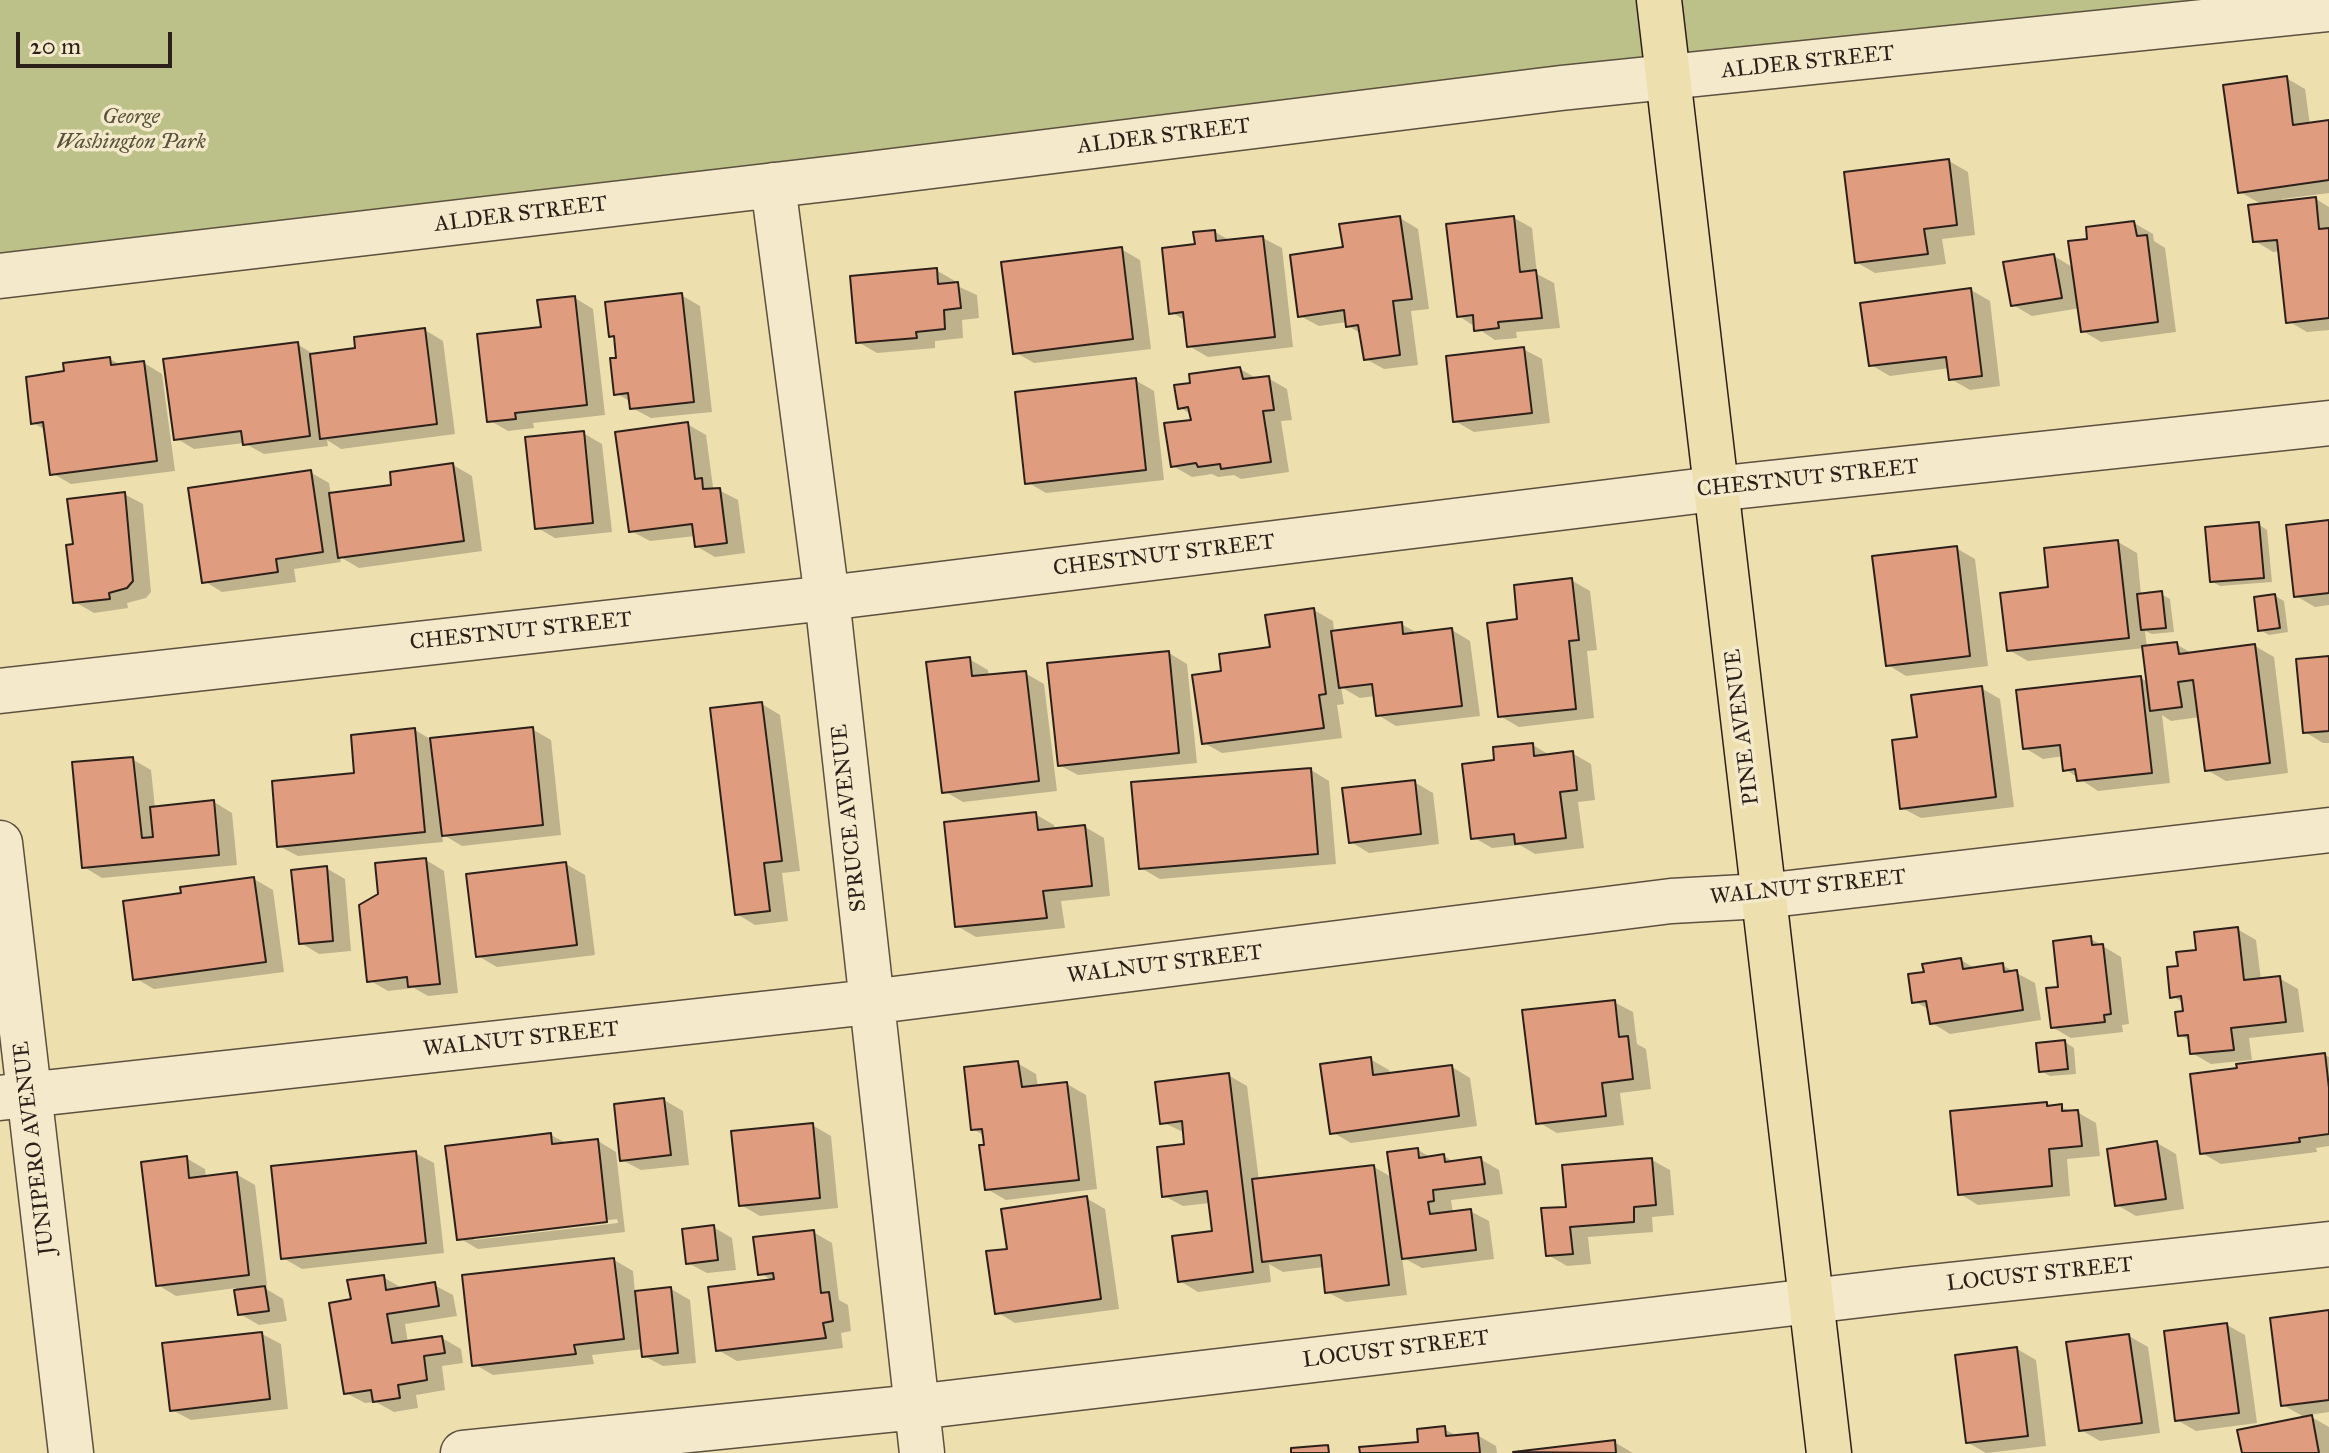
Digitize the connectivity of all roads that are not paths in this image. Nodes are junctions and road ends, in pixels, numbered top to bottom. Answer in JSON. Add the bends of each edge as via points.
{"nodes":[{"id":1,"x":1659,"y":0,"type":"edge"},
{"id":2,"x":2329,"y":9,"type":"edge"},
{"id":3,"x":1668,"y":77,"type":"junction"},
{"id":4,"x":773,"y":185,"type":"junction"},
{"id":5,"x":0,"y":276,"type":"edge"},
{"id":6,"x":2329,"y":423,"type":"edge"},
{"id":7,"x":1714,"y":489,"type":"junction"},
{"id":8,"x":827,"y":598,"type":"junction"},
{"id":9,"x":0,"y":691,"type":"edge"},
{"id":10,"x":2329,"y":830,"type":"edge"},
{"id":11,"x":0,"y":843,"type":"edge"},
{"id":12,"x":1763,"y":896,"type":"junction"},
{"id":13,"x":870,"y":1002,"type":"junction"},
{"id":14,"x":14,"y":1097,"type":"edge"},
{"id":15,"x":2329,"y":1244,"type":"edge"},
{"id":16,"x":1811,"y":1301,"type":"junction"},
{"id":17,"x":916,"y":1407,"type":"junction"},
{"id":18,"x":71,"y":1453,"type":"edge"},
{"id":19,"x":463,"y":1453,"type":"edge"},
{"id":20,"x":922,"y":1453,"type":"edge"},
{"id":21,"x":1829,"y":1453,"type":"edge"}],
"edges":[{"from":1,"to":3,"type":"main road","name":"PINE AVENUE"},
{"from":2,"to":3,"type":"street","name":"ALDER STREET"},
{"from":3,"to":4,"type":"street","name":"ALDER STREET"},
{"from":3,"to":7,"type":"main road","name":"PINE AVENUE"},
{"from":4,"to":5,"type":"street","name":"ALDER STREET"},
{"from":4,"to":8,"type":"street","name":"SPRUCE AVENUE"},
{"from":6,"to":7,"type":"street","name":"CHESTNUT STREET"},
{"from":7,"to":8,"type":"street","name":"CHESTNUT STREET"},
{"from":7,"to":12,"type":"main road","name":"PINE AVENUE"},
{"from":8,"to":9,"type":"street","name":"CHESTNUT STREET"},
{"from":8,"to":13,"type":"street","name":"SPRUCE AVENUE"},
{"from":10,"to":12,"type":"street","name":"WALNUT STREET"},
{"from":11,"to":14,"type":"street","name":"JUNIPERO AVENUE"},
{"from":12,"to":13,"type":"street","name":"WALNUT STREET","via":[[1663,902]]},
{"from":12,"to":16,"type":"main road","name":"PINE AVENUE"},
{"from":13,"to":14,"type":"street","name":"WALNUT STREET"},
{"from":13,"to":17,"type":"street","name":"SPRUCE AVENUE"},
{"from":14,"to":18,"type":"street","name":"JUNIPERO AVENUE"},
{"from":15,"to":16,"type":"street","name":"LOCUST STREET"},
{"from":16,"to":17,"type":"street","name":"LOCUST STREET"},
{"from":16,"to":21,"type":"main road","name":"PINE AVENUE"},
{"from":17,"to":19,"type":"street","name":"LOCUST STREET"},
{"from":17,"to":20,"type":"street","name":"SPRUCE AVENUE"}]}
